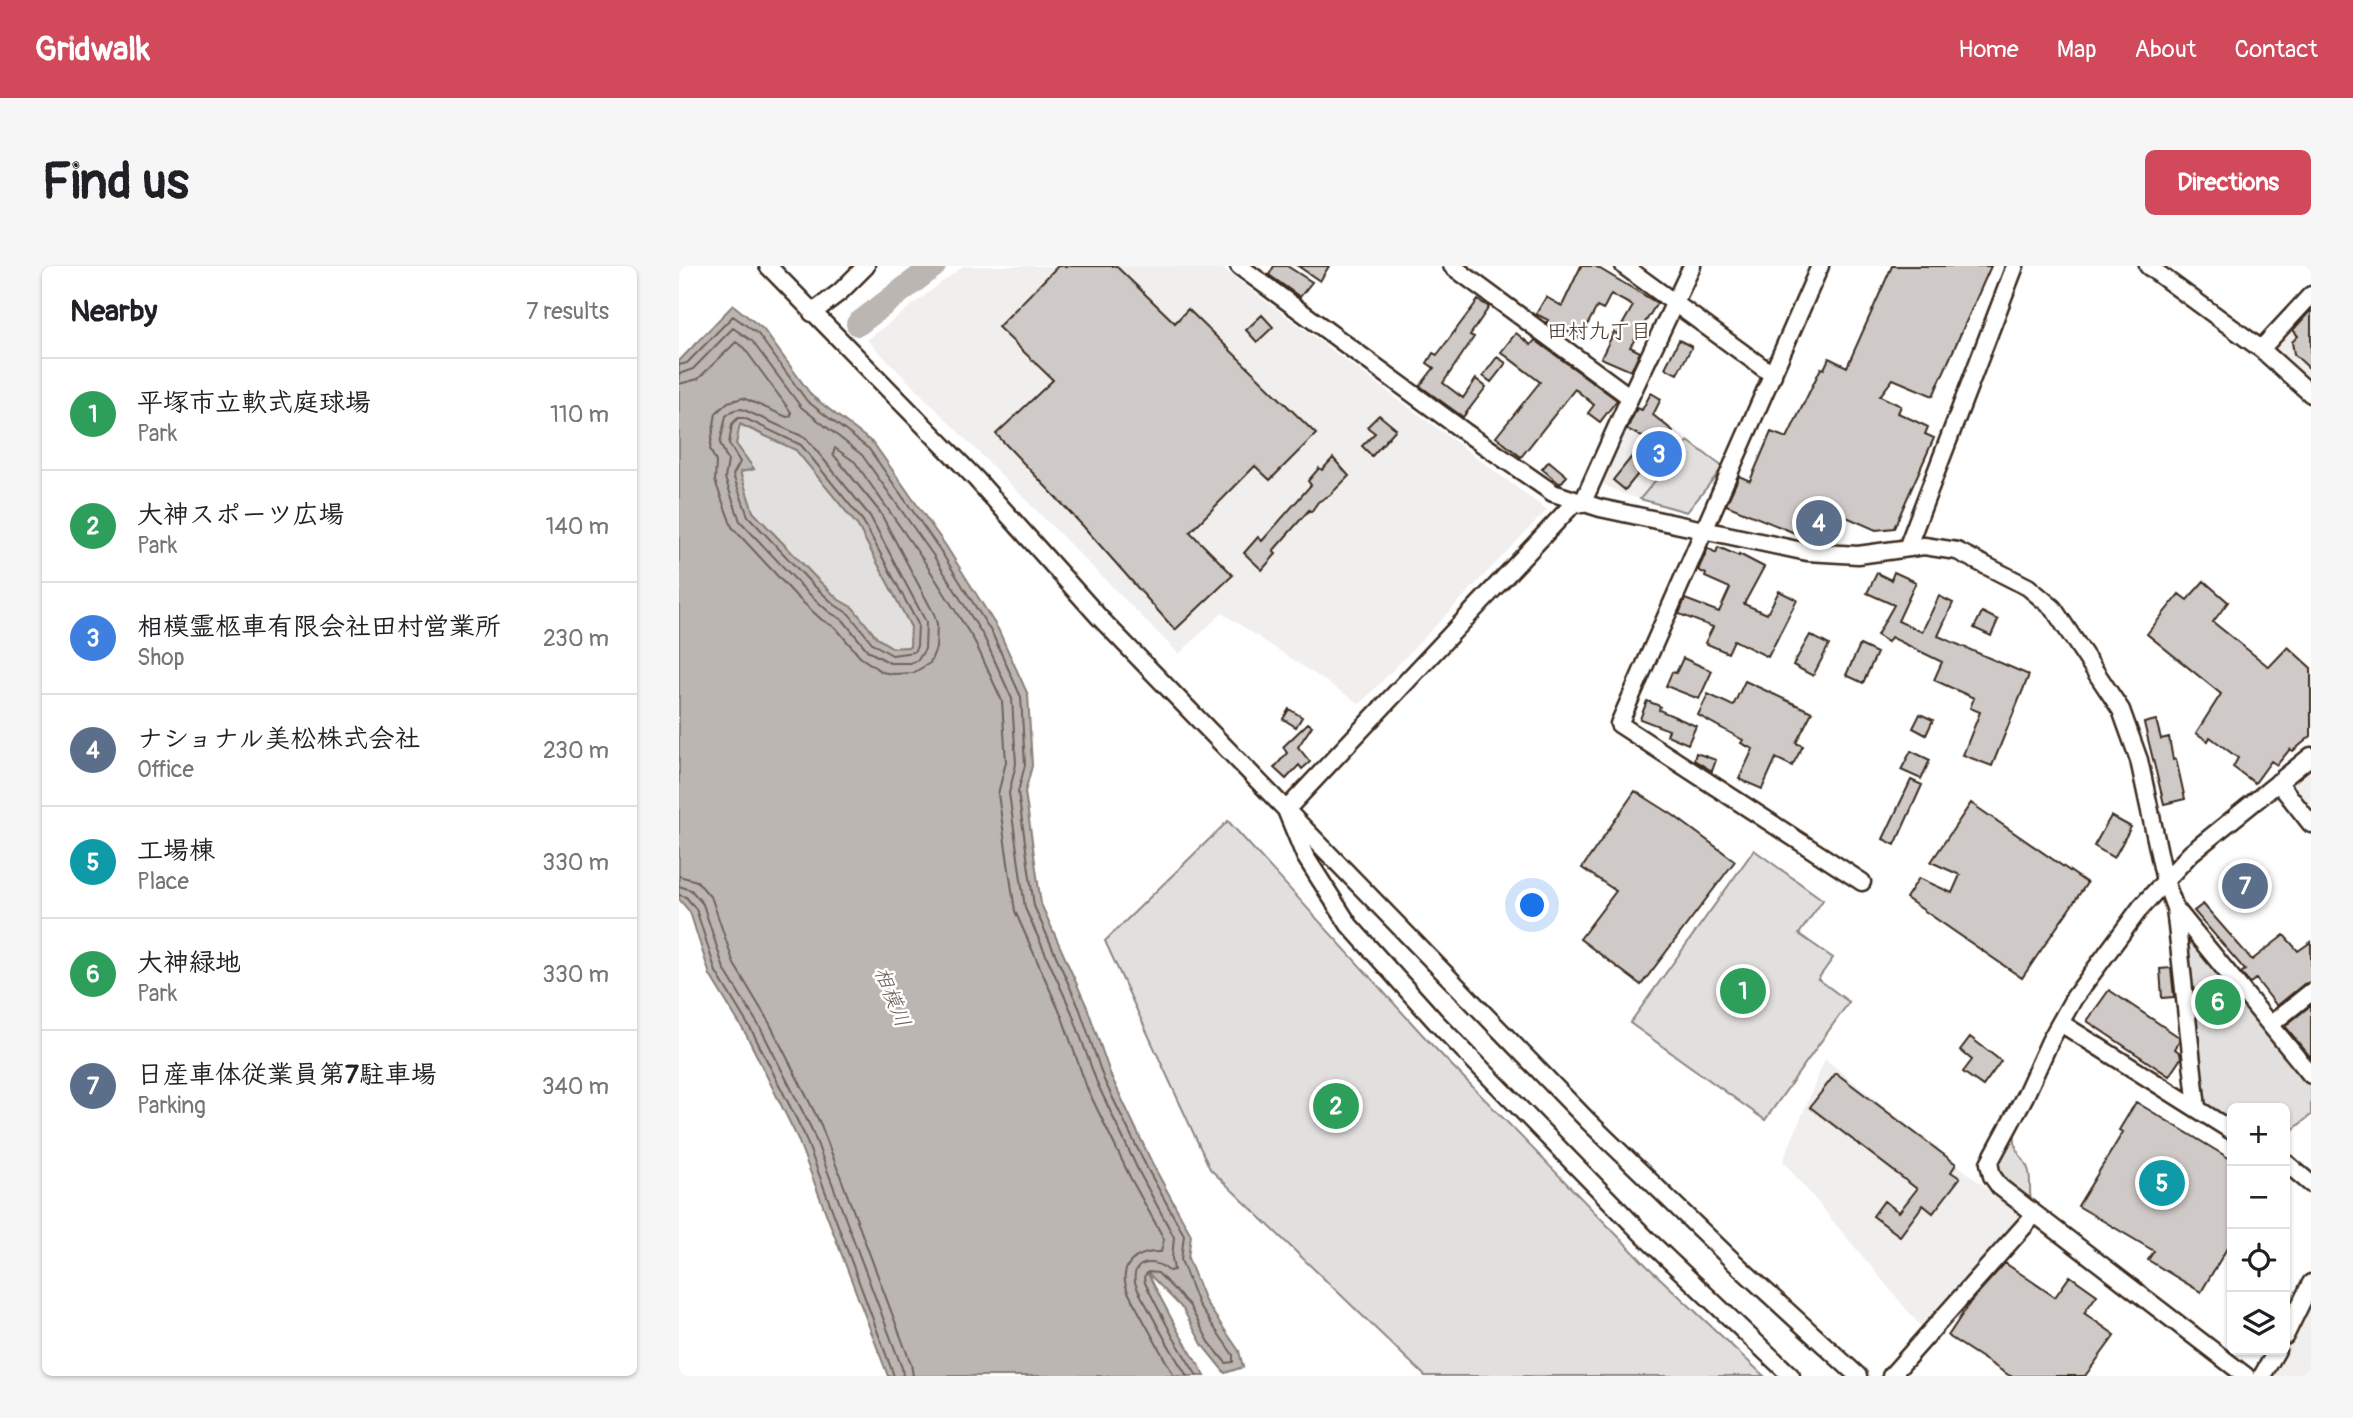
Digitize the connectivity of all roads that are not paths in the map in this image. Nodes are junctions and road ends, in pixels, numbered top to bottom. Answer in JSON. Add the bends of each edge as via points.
{"nodes":[{"id":1,"x":768,"y":266,"type":"edge"},
{"id":2,"x":1239,"y":266,"type":"edge"},
{"id":3,"x":1452,"y":266,"type":"edge"},
{"id":4,"x":1624,"y":266,"type":"edge"},
{"id":5,"x":1692,"y":266,"type":"edge"},
{"id":6,"x":1821,"y":266,"type":"edge"},
{"id":7,"x":2015,"y":266,"type":"edge"},
{"id":8,"x":2148,"y":266,"type":"edge"},
{"id":9,"x":863,"y":267,"type":"edge"},
{"id":10,"x":1259,"y":272,"type":"edge"},
{"id":11,"x":2311,"y":295,"type":"edge"},
{"id":12,"x":1675,"y":302,"type":"junction"},
{"id":13,"x":813,"y":313,"type":"junction"},
{"id":14,"x":2261,"y":349,"type":"junction"},
{"id":15,"x":1773,"y":375,"type":"junction"},
{"id":16,"x":2311,"y":394,"type":"edge"},
{"id":17,"x":1630,"y":397,"type":"junction"},
{"id":18,"x":1579,"y":503,"type":"junction"},
{"id":19,"x":1703,"y":531,"type":"junction"},
{"id":20,"x":1907,"y":548,"type":"junction"},
{"id":21,"x":2311,"y":756,"type":"edge"},
{"id":22,"x":2278,"y":782,"type":"junction"},
{"id":23,"x":1286,"y":810,"type":"junction"},
{"id":24,"x":2311,"y":824,"type":"edge"},
{"id":25,"x":2165,"y":881,"type":"junction"},
{"id":26,"x":1862,"y":882,"type":"dead end"},
{"id":27,"x":2176,"y":912,"type":"junction"},
{"id":28,"x":2311,"y":992,"type":"edge"},
{"id":29,"x":2270,"y":1025,"type":"junction"},
{"id":30,"x":2067,"y":1027,"type":"dead end"},
{"id":31,"x":2311,"y":1075,"type":"edge"},
{"id":32,"x":2197,"y":1108,"type":"junction"},
{"id":33,"x":2227,"y":1129,"type":"edge"},
{"id":34,"x":2290,"y":1166,"type":"edge"},
{"id":35,"x":2311,"y":1184,"type":"edge"},
{"id":36,"x":2035,"y":1214,"type":"junction"},
{"id":37,"x":2311,"y":1283,"type":"edge"},
{"id":38,"x":2290,"y":1326,"type":"edge"},
{"id":39,"x":2274,"y":1355,"type":"edge"},
{"id":40,"x":1791,"y":1376,"type":"edge"},
{"id":41,"x":1858,"y":1376,"type":"edge"},
{"id":42,"x":1891,"y":1376,"type":"edge"},
{"id":43,"x":2246,"y":1376,"type":"edge"},
{"id":44,"x":2262,"y":1376,"type":"edge"}],
"edges":[{"from":1,"to":13,"type":"street"},
{"from":2,"to":10,"type":"street"},
{"from":3,"to":17,"type":"street"},
{"from":4,"to":12,"type":"street"},
{"from":5,"to":12,"type":"street"},
{"from":6,"to":15,"type":"street"},
{"from":7,"to":20,"type":"street"},
{"from":8,"to":14,"type":"street"},
{"from":9,"to":13,"type":"street"},
{"from":10,"to":18,"type":"street","via":[[1465,432],[1553,494]]},
{"from":11,"to":14,"type":"street"},
{"from":12,"to":15,"type":"street"},
{"from":12,"to":17,"type":"street"},
{"from":13,"to":23,"type":"street","via":[[976,479],[1099,617]]},
{"from":14,"to":16,"type":"street"},
{"from":15,"to":19,"type":"street"},
{"from":17,"to":18,"type":"street"},
{"from":18,"to":19,"type":"street"},
{"from":18,"to":23,"type":"street"},
{"from":19,"to":20,"type":"street","via":[[1829,554]]},
{"from":19,"to":26,"type":"street","via":[[1619,724]]},
{"from":20,"to":25,"type":"street","via":[[1957,551],[2028,587],[2053,608],[2121,710],[2139,760]]},
{"from":21,"to":22,"type":"street"},
{"from":22,"to":24,"type":"street"},
{"from":22,"to":25,"type":"street","via":[[2191,853]]},
{"from":23,"to":40,"type":"street","via":[[1305,856],[1349,925],[1436,1022],[1647,1239]]},
{"from":23,"to":41,"type":"street","via":[[1588,1121]]},
{"from":25,"to":27,"type":"street"},
{"from":25,"to":36,"type":"street","via":[[2141,906],[2074,998],[1989,1163],[2000,1187]]},
{"from":27,"to":29,"type":"street"},
{"from":27,"to":32,"type":"street"},
{"from":28,"to":29,"type":"street"},
{"from":29,"to":31,"type":"street"},
{"from":30,"to":32,"type":"street"},
{"from":32,"to":33,"type":"street"},
{"from":34,"to":35,"type":"street"},
{"from":36,"to":42,"type":"street"},
{"from":36,"to":43,"type":"street"},
{"from":37,"to":38,"type":"street"},
{"from":39,"to":44,"type":"street"}]}
